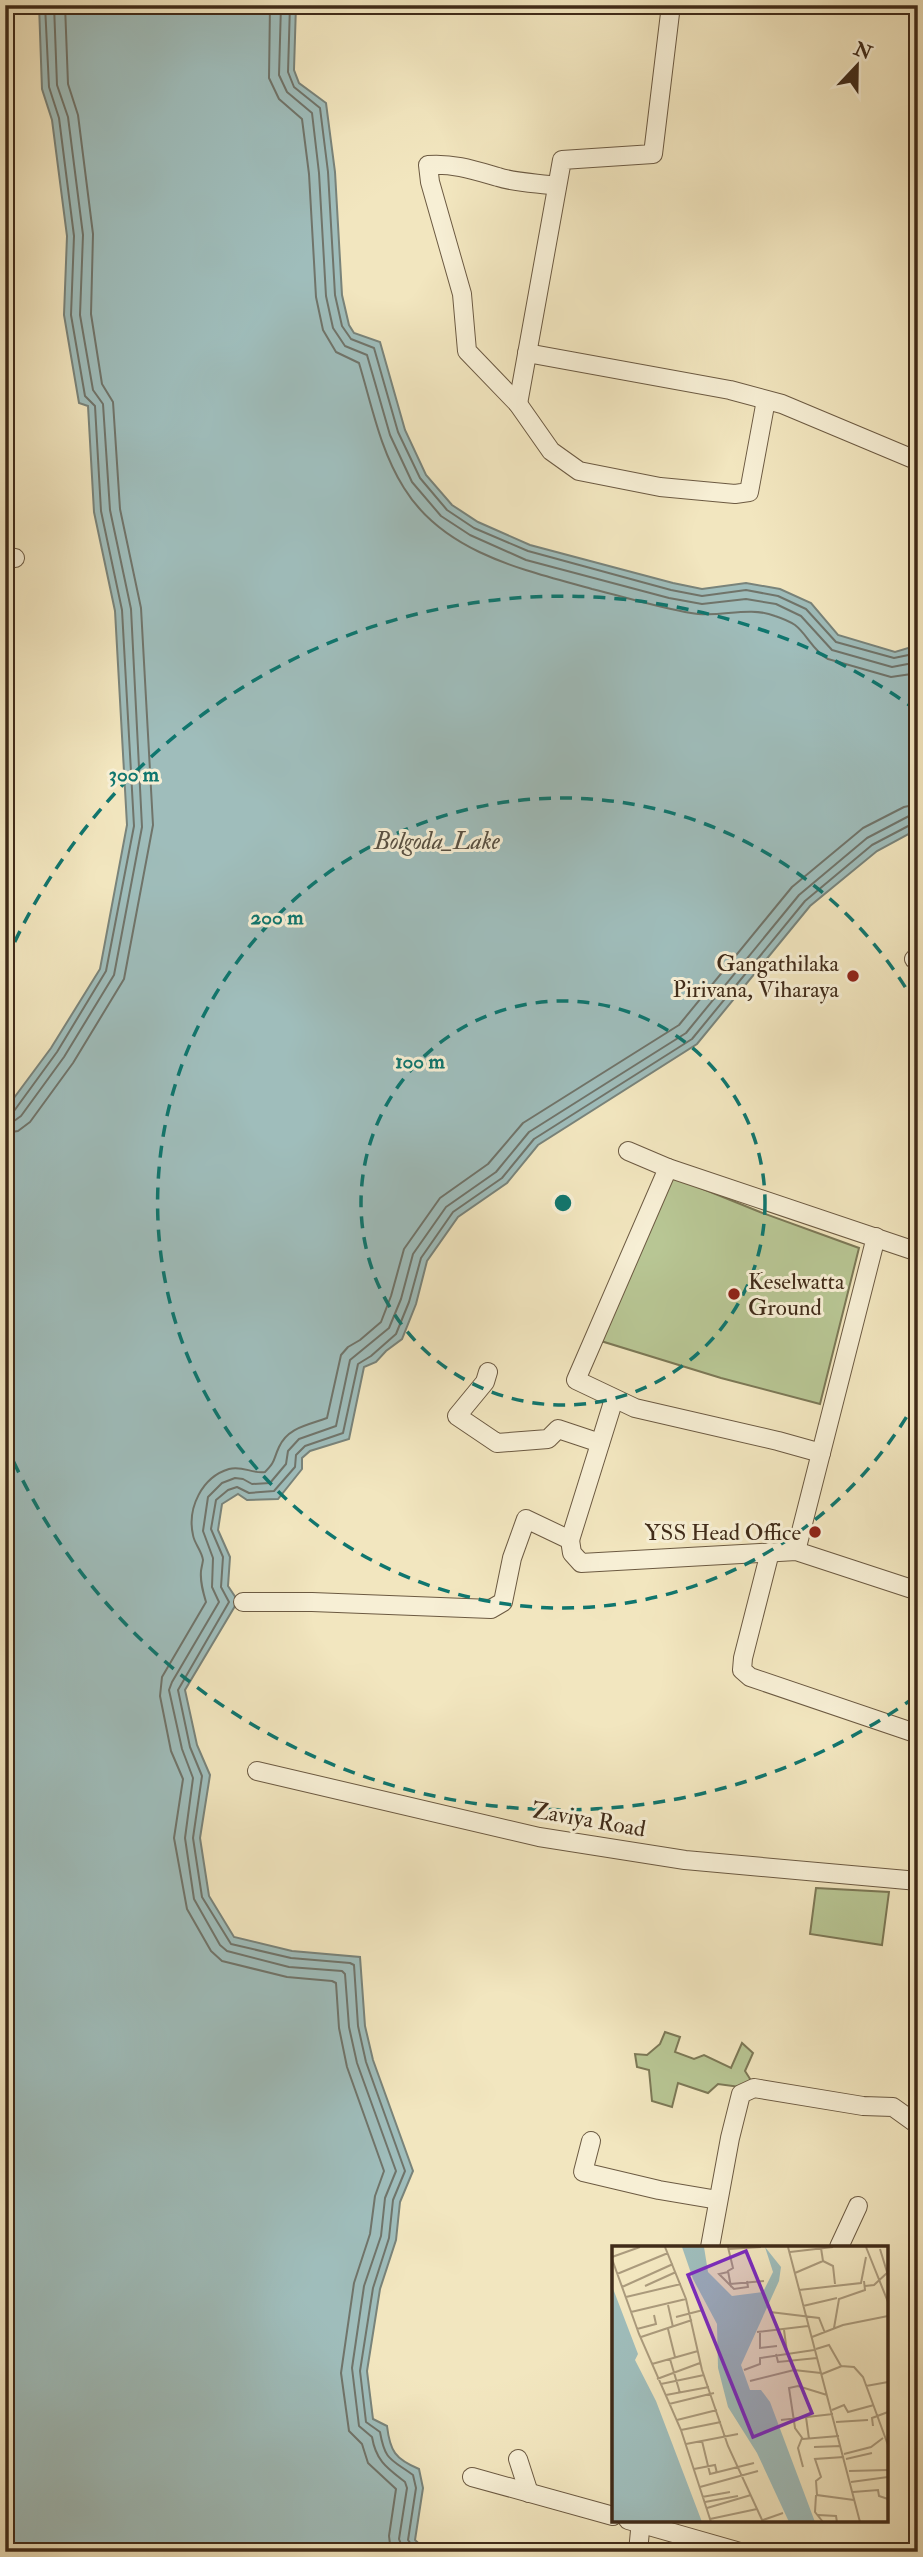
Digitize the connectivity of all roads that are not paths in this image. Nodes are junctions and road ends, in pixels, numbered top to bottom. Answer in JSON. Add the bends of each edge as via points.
{"nodes":[{"id":1,"x":671,"y":5,"type":"edge"},
{"id":2,"x":558,"y":186,"type":"junction"},
{"id":3,"x":527,"y":353,"type":"junction"},
{"id":4,"x":766,"y":400,"type":"junction"},
{"id":5,"x":518,"y":404,"type":"junction"},
{"id":6,"x":918,"y":461,"type":"edge"},
{"id":7,"x":628,"y":1151,"type":"dead end"},
{"id":8,"x":668,"y":1168,"type":"junction"},
{"id":9,"x":876,"y":1237,"type":"junction"},
{"id":10,"x":918,"y":1252,"type":"edge"},
{"id":11,"x":488,"y":1372,"type":"dead end"},
{"id":12,"x":614,"y":1399,"type":"junction"},
{"id":13,"x":600,"y":1443,"type":"junction"},
{"id":14,"x":821,"y":1454,"type":"junction"},
{"id":15,"x":570,"y":1539,"type":"junction"},
{"id":16,"x":796,"y":1550,"type":"junction"},
{"id":17,"x":770,"y":1552,"type":"junction"},
{"id":18,"x":918,"y":1591,"type":"edge"},
{"id":19,"x":243,"y":1602,"type":"dead end"},
{"id":20,"x":918,"y":1734,"type":"edge"},
{"id":21,"x":257,"y":1771,"type":"dead end"},
{"id":22,"x":918,"y":1881,"type":"edge"},
{"id":23,"x":918,"y":2125,"type":"edge"},
{"id":24,"x":591,"y":2141,"type":"dead end"},
{"id":25,"x":718,"y":2200,"type":"junction"},
{"id":26,"x":858,"y":2206,"type":"dead end"},
{"id":27,"x":710,"y":2246,"type":"edge"},
{"id":28,"x":839,"y":2246,"type":"edge"},
{"id":29,"x":517,"y":2459,"type":"dead end"},
{"id":30,"x":472,"y":2477,"type":"dead end"},
{"id":31,"x":529,"y":2493,"type":"junction"},
{"id":32,"x":612,"y":2516,"type":"edge"},
{"id":33,"x":637,"y":2522,"type":"edge"},
{"id":34,"x":640,"y":2522,"type":"edge"},
{"id":35,"x":638,"y":2552,"type":"edge"},
{"id":36,"x":740,"y":2552,"type":"edge"}],
"edges":[{"from":1,"to":2,"type":"street","via":[[653,154],[562,160]]},
{"from":2,"to":3,"type":"street"},
{"from":2,"to":5,"type":"street","via":[[444,163],[428,165],[461,294],[467,351]]},
{"from":3,"to":4,"type":"street"},
{"from":3,"to":5,"type":"street"},
{"from":4,"to":5,"type":"street","via":[[749,492],[735,494],[660,487],[579,471],[551,451]]},
{"from":4,"to":6,"type":"street"},
{"from":7,"to":8,"type":"street"},
{"from":8,"to":9,"type":"street"},
{"from":8,"to":12,"type":"street","via":[[576,1380]]},
{"from":9,"to":10,"type":"street"},
{"from":9,"to":14,"type":"street"},
{"from":11,"to":13,"type":"street","via":[[457,1416],[497,1443],[548,1439],[558,1429]]},
{"from":12,"to":13,"type":"street"},
{"from":12,"to":14,"type":"street"},
{"from":13,"to":15,"type":"street"},
{"from":14,"to":16,"type":"street"},
{"from":15,"to":17,"type":"street","via":[[572,1553],[581,1563]]},
{"from":15,"to":19,"type":"street","via":[[526,1519],[503,1602],[491,1609]]},
{"from":16,"to":17,"type":"street"},
{"from":16,"to":18,"type":"street"},
{"from":17,"to":20,"type":"street","via":[[742,1670],[750,1677]]},
{"from":21,"to":22,"type":"street","name":"Zaviya Road","via":[[540,1837],[685,1860]]},
{"from":23,"to":25,"type":"street","via":[[893,2107],[754,2088],[741,2094]]},
{"from":24,"to":25,"type":"street","via":[[583,2172]]},
{"from":25,"to":27,"type":"street"},
{"from":26,"to":28,"type":"street"},
{"from":29,"to":31,"type":"street"},
{"from":30,"to":31,"type":"street"},
{"from":31,"to":32,"type":"street"},
{"from":33,"to":35,"type":"street"},
{"from":34,"to":36,"type":"street"}]}
